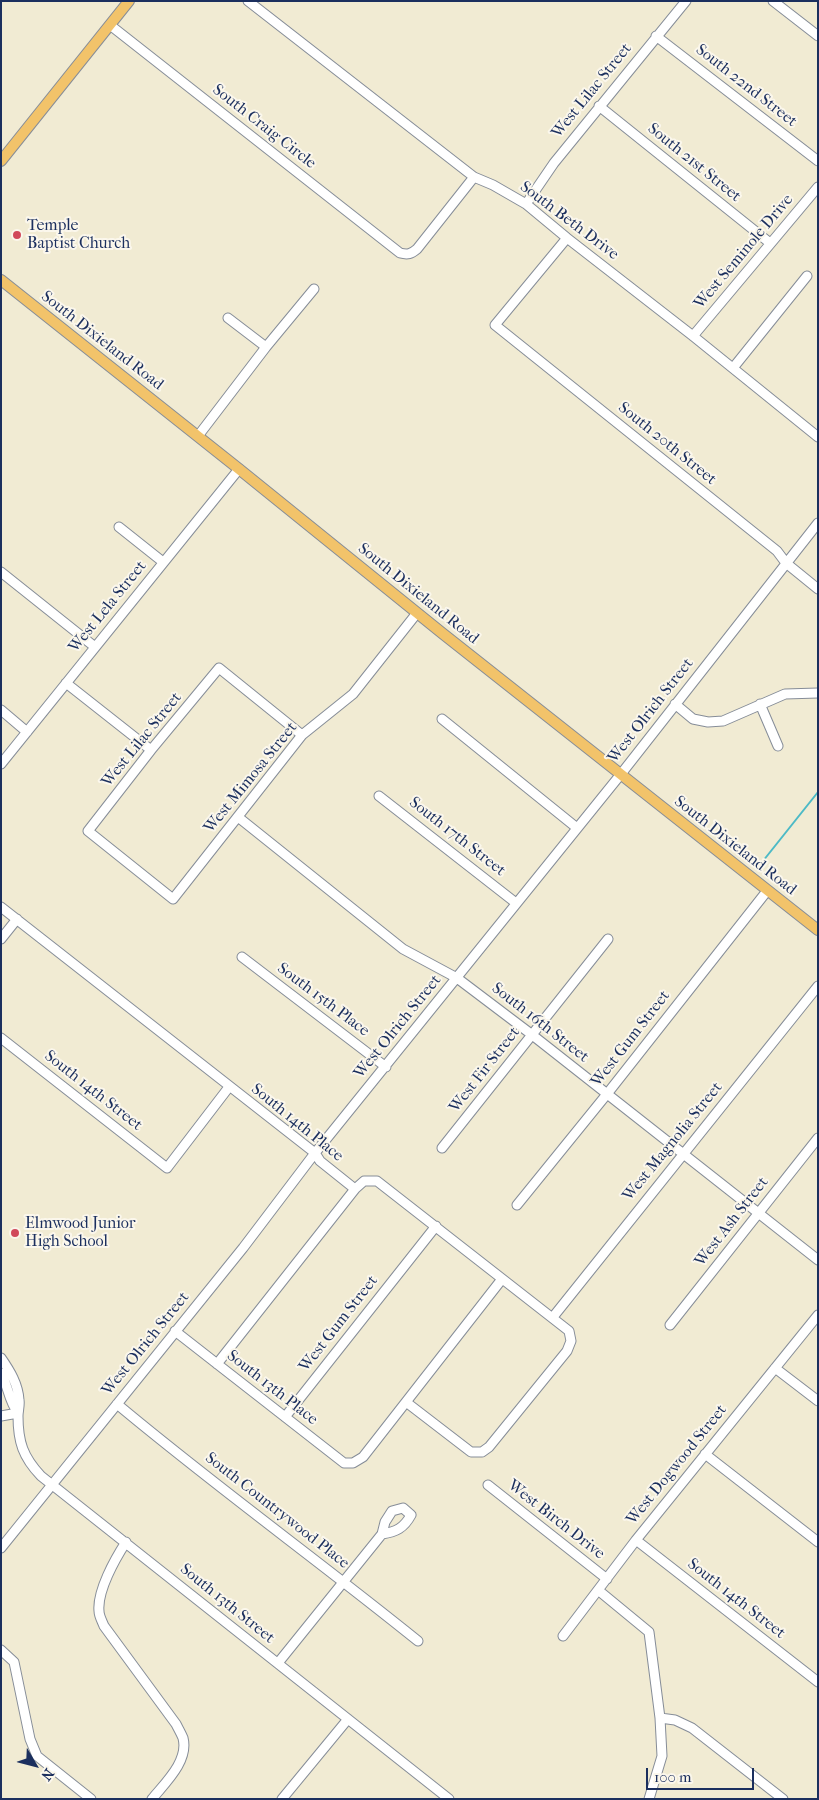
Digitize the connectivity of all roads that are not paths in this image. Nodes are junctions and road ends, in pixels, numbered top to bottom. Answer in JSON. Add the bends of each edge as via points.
{"nodes":[{"id":1,"x":128,"y":1,"type":"edge"},
{"id":2,"x":248,"y":1,"type":"edge"},
{"id":3,"x":686,"y":1,"type":"edge"},
{"id":4,"x":773,"y":1,"type":"edge"},
{"id":5,"x":110,"y":25,"type":"junction"},
{"id":6,"x":656,"y":36,"type":"junction"},
{"id":7,"x":818,"y":36,"type":"edge"},
{"id":8,"x":599,"y":106,"type":"junction"},
{"id":9,"x":1,"y":161,"type":"edge"},
{"id":10,"x":818,"y":161,"type":"edge"},
{"id":11,"x":474,"y":177,"type":"junction"},
{"id":12,"x":818,"y":187,"type":"edge"},
{"id":13,"x":526,"y":204,"type":"junction"},
{"id":14,"x":567,"y":238,"type":"junction"},
{"id":15,"x":770,"y":243,"type":"junction"},
{"id":16,"x":807,"y":276,"type":"dead end"},
{"id":17,"x":1,"y":280,"type":"edge"},
{"id":18,"x":314,"y":289,"type":"dead end"},
{"id":19,"x":228,"y":318,"type":"dead end"},
{"id":20,"x":693,"y":336,"type":"junction"},
{"id":21,"x":266,"y":347,"type":"junction"},
{"id":22,"x":733,"y":368,"type":"junction"},
{"id":23,"x":198,"y":436,"type":"junction"},
{"id":24,"x":818,"y":438,"type":"edge"},
{"id":25,"x":239,"y":469,"type":"junction"},
{"id":26,"x":818,"y":523,"type":"edge"},
{"id":27,"x":119,"y":527,"type":"dead end"},
{"id":28,"x":163,"y":562,"type":"junction"},
{"id":29,"x":786,"y":563,"type":"junction"},
{"id":30,"x":1,"y":572,"type":"edge"},
{"id":31,"x":818,"y":588,"type":"edge"},
{"id":32,"x":417,"y":613,"type":"junction"},
{"id":33,"x":94,"y":647,"type":"junction"},
{"id":34,"x":66,"y":683,"type":"junction"},
{"id":35,"x":818,"y":693,"type":"edge"},
{"id":36,"x":675,"y":704,"type":"junction"},
{"id":37,"x":760,"y":704,"type":"junction"},
{"id":38,"x":1,"y":710,"type":"edge"},
{"id":39,"x":442,"y":719,"type":"dead end"},
{"id":40,"x":28,"y":732,"type":"junction"},
{"id":41,"x":302,"y":736,"type":"junction"},
{"id":42,"x":778,"y":746,"type":"dead end"},
{"id":43,"x":151,"y":750,"type":"junction"},
{"id":44,"x":1,"y":764,"type":"edge"},
{"id":45,"x":621,"y":774,"type":"junction"},
{"id":46,"x":379,"y":796,"type":"dead end"},
{"id":47,"x":238,"y":817,"type":"junction"},
{"id":48,"x":577,"y":828,"type":"junction"},
{"id":49,"x":767,"y":891,"type":"junction"},
{"id":50,"x":173,"y":899,"type":"joint"},
{"id":51,"x":516,"y":903,"type":"junction"},
{"id":52,"x":1,"y":906,"type":"edge"},
{"id":53,"x":17,"y":919,"type":"junction"},
{"id":54,"x":818,"y":930,"type":"edge"},
{"id":55,"x":1,"y":939,"type":"edge"},
{"id":56,"x":608,"y":939,"type":"dead end"},
{"id":57,"x":242,"y":957,"type":"dead end"},
{"id":58,"x":457,"y":978,"type":"junction"},
{"id":59,"x":818,"y":986,"type":"edge"},
{"id":60,"x":531,"y":1034,"type":"junction"},
{"id":61,"x":1,"y":1038,"type":"edge"},
{"id":62,"x":386,"y":1067,"type":"junction"},
{"id":63,"x":230,"y":1087,"type":"junction"},
{"id":64,"x":607,"y":1094,"type":"junction"},
{"id":65,"x":818,"y":1138,"type":"edge"},
{"id":66,"x":442,"y":1148,"type":"dead end"},
{"id":67,"x":315,"y":1153,"type":"junction"},
{"id":68,"x":683,"y":1154,"type":"junction"},
{"id":69,"x":355,"y":1189,"type":"junction"},
{"id":70,"x":517,"y":1205,"type":"dead end"},
{"id":71,"x":758,"y":1213,"type":"junction"},
{"id":72,"x":436,"y":1226,"type":"junction"},
{"id":73,"x":818,"y":1260,"type":"edge"},
{"id":74,"x":502,"y":1279,"type":"junction"},
{"id":75,"x":818,"y":1315,"type":"edge"},
{"id":76,"x":553,"y":1317,"type":"junction"},
{"id":77,"x":670,"y":1325,"type":"dead end"},
{"id":78,"x":175,"y":1331,"type":"junction"},
{"id":79,"x":1,"y":1358,"type":"edge"},
{"id":80,"x":217,"y":1364,"type":"junction"},
{"id":81,"x":775,"y":1368,"type":"junction"},
{"id":82,"x":1,"y":1374,"type":"edge"},
{"id":83,"x":818,"y":1400,"type":"edge"},
{"id":84,"x":406,"y":1402,"type":"junction"},
{"id":85,"x":117,"y":1404,"type":"junction"},
{"id":86,"x":18,"y":1413,"type":"junction"},
{"id":87,"x":1,"y":1416,"type":"edge"},
{"id":88,"x":285,"y":1417,"type":"junction"},
{"id":89,"x":705,"y":1454,"type":"junction"},
{"id":90,"x":52,"y":1485,"type":"junction"},
{"id":91,"x":488,"y":1485,"type":"dead end"},
{"id":92,"x":382,"y":1534,"type":"dead end"},
{"id":93,"x":636,"y":1540,"type":"junction"},
{"id":94,"x":126,"y":1542,"type":"junction"},
{"id":95,"x":818,"y":1542,"type":"edge"},
{"id":96,"x":1,"y":1548,"type":"edge"},
{"id":97,"x":607,"y":1579,"type":"junction"},
{"id":98,"x":344,"y":1582,"type":"junction"},
{"id":99,"x":598,"y":1590,"type":"junction"},
{"id":100,"x":563,"y":1636,"type":"dead end"},
{"id":101,"x":418,"y":1641,"type":"dead end"},
{"id":102,"x":1,"y":1650,"type":"edge"},
{"id":103,"x":278,"y":1663,"type":"junction"},
{"id":104,"x":818,"y":1682,"type":"edge"},
{"id":105,"x":660,"y":1718,"type":"junction"},
{"id":106,"x":348,"y":1719,"type":"junction"},
{"id":107,"x":91,"y":1799,"type":"edge"},
{"id":108,"x":152,"y":1799,"type":"edge"},
{"id":109,"x":282,"y":1799,"type":"edge"},
{"id":110,"x":449,"y":1799,"type":"edge"},
{"id":111,"x":649,"y":1799,"type":"edge"},
{"id":112,"x":783,"y":1799,"type":"edge"}],
"edges":[{"from":1,"to":5,"type":"main road"},
{"from":2,"to":11,"type":"street","name":"South Beth Drive"},
{"from":3,"to":6,"type":"street","name":"West Lilac Street"},
{"from":4,"to":7,"type":"street"},
{"from":5,"to":9,"type":"main road"},
{"from":5,"to":11,"type":"street","name":"South Craig Circle","via":[[400,253],[406,255],[417,249]]},
{"from":6,"to":8,"type":"street","name":"West Lilac Street"},
{"from":6,"to":10,"type":"street","name":"South 22nd Street"},
{"from":8,"to":13,"type":"street","name":"West Lilac Street"},
{"from":8,"to":15,"type":"street","name":"South 21st Street"},
{"from":11,"to":13,"type":"street","name":"South Beth Drive"},
{"from":12,"to":15,"type":"street","name":"West Seminole Drive"},
{"from":13,"to":14,"type":"street","name":"South Beth Drive"},
{"from":14,"to":20,"type":"street","name":"South Beth Drive"},
{"from":14,"to":29,"type":"street","name":"South 20th Street","via":[[495,325],[777,550]]},
{"from":15,"to":20,"type":"street","name":"West Seminole Drive"},
{"from":16,"to":22,"type":"street"},
{"from":17,"to":23,"type":"main road","name":"South Dixieland Road"},
{"from":18,"to":21,"type":"street"},
{"from":19,"to":21,"type":"street"},
{"from":20,"to":22,"type":"street","name":"South Beth Drive"},
{"from":21,"to":23,"type":"street"},
{"from":22,"to":24,"type":"street","name":"South Beth Drive"},
{"from":23,"to":25,"type":"main road","name":"South Dixieland Road"},
{"from":25,"to":28,"type":"street","name":"West Lela Street"},
{"from":25,"to":32,"type":"main road","name":"South Dixieland Road"},
{"from":26,"to":29,"type":"street","name":"West Olrich Street"},
{"from":27,"to":28,"type":"street"},
{"from":28,"to":33,"type":"street","name":"West Lela Street"},
{"from":29,"to":31,"type":"street","name":"South 20th Street"},
{"from":29,"to":36,"type":"street","name":"West Olrich Street"},
{"from":30,"to":33,"type":"street"},
{"from":32,"to":41,"type":"street","name":"West Mimosa Street","via":[[353,694]]},
{"from":32,"to":45,"type":"main road","name":"South Dixieland Road"},
{"from":33,"to":34,"type":"street","name":"West Lela Street"},
{"from":34,"to":40,"type":"street","name":"West Lela Street"},
{"from":34,"to":43,"type":"street"},
{"from":35,"to":37,"type":"street","via":[[785,694]]},
{"from":36,"to":37,"type":"street","via":[[694,719],[708,722],[722,721]]},
{"from":36,"to":45,"type":"street","name":"West Olrich Street"},
{"from":37,"to":42,"type":"street"},
{"from":38,"to":40,"type":"street"},
{"from":39,"to":48,"type":"street"},
{"from":40,"to":44,"type":"street","name":"West Lela Street"},
{"from":41,"to":43,"type":"street","name":"West Lilac Street","via":[[219,668]]},
{"from":41,"to":47,"type":"street","name":"West Mimosa Street"},
{"from":43,"to":50,"type":"street","name":"West Lilac Street","via":[[88,831]]},
{"from":45,"to":48,"type":"street","name":"West Olrich Street"},
{"from":45,"to":49,"type":"main road","name":"South Dixieland Road"},
{"from":46,"to":51,"type":"street","name":"South 17th Street"},
{"from":47,"to":50,"type":"street","name":"West Mimosa Street"},
{"from":47,"to":58,"type":"street","name":"South 16th Street","via":[[403,949]]},
{"from":48,"to":51,"type":"street","name":"West Olrich Street"},
{"from":49,"to":54,"type":"main road","name":"South Dixieland Road"},
{"from":49,"to":64,"type":"street","name":"West Gum Street"},
{"from":51,"to":58,"type":"street","name":"West Olrich Street"},
{"from":52,"to":53,"type":"street","name":"South 14th Place"},
{"from":53,"to":55,"type":"street"},
{"from":53,"to":63,"type":"street","name":"South 14th Place"},
{"from":56,"to":60,"type":"street","name":"West Fir Street"},
{"from":57,"to":62,"type":"street","name":"South 15th Place"},
{"from":58,"to":60,"type":"street","name":"South 16th Street"},
{"from":58,"to":62,"type":"street","name":"West Olrich Street"},
{"from":59,"to":68,"type":"street","name":"West Magnolia Street"},
{"from":60,"to":64,"type":"street","name":"South 16th Street"},
{"from":60,"to":66,"type":"street","name":"West Fir Street"},
{"from":61,"to":63,"type":"street","name":"South 14th Street","via":[[167,1168]]},
{"from":62,"to":67,"type":"street","name":"West Olrich Street"},
{"from":63,"to":67,"type":"street","name":"South 14th Place"},
{"from":64,"to":68,"type":"street","name":"South 16th Street"},
{"from":64,"to":70,"type":"street","name":"West Gum Street"},
{"from":65,"to":71,"type":"street","name":"West Ash Street"},
{"from":67,"to":69,"type":"street","name":"South 14th Place","via":[[320,1161]]},
{"from":67,"to":78,"type":"street","name":"West Olrich Street"},
{"from":68,"to":71,"type":"street","name":"South 16th Street"},
{"from":68,"to":76,"type":"street","name":"West Magnolia Street"},
{"from":69,"to":72,"type":"street","via":[[364,1181],[377,1181]]},
{"from":69,"to":80,"type":"street"},
{"from":71,"to":73,"type":"street","name":"South 16th Street"},
{"from":71,"to":77,"type":"street","name":"West Ash Street"},
{"from":72,"to":74,"type":"street"},
{"from":72,"to":88,"type":"street","name":"West Gum Street"},
{"from":74,"to":76,"type":"street"},
{"from":74,"to":84,"type":"street"},
{"from":75,"to":81,"type":"street","name":"West Dogwood Street"},
{"from":76,"to":84,"type":"street","via":[[569,1331],[571,1341],[566,1352],[482,1452],[474,1453]]},
{"from":78,"to":80,"type":"street","name":"South 13th Place"},
{"from":78,"to":85,"type":"street","name":"West Olrich Street"},
{"from":79,"to":86,"type":"street","name":"South 13th Street","via":[[14,1378]]},
{"from":80,"to":88,"type":"street","name":"South 13th Place"},
{"from":81,"to":83,"type":"street"},
{"from":81,"to":89,"type":"street","name":"West Dogwood Street"},
{"from":82,"to":86,"type":"street","name":"South 13th Street","via":[[10,1401]]},
{"from":84,"to":88,"type":"street","name":"South 13th Place","via":[[363,1457],[353,1463],[344,1462]]},
{"from":85,"to":90,"type":"street","name":"West Olrich Street"},
{"from":85,"to":98,"type":"street","name":"South Countrywood Place"},
{"from":86,"to":87,"type":"street"},
{"from":86,"to":90,"type":"street","name":"South 13th Street","via":[[22,1450],[31,1465]]},
{"from":89,"to":93,"type":"street","name":"West Dogwood Street"},
{"from":89,"to":95,"type":"street"},
{"from":90,"to":94,"type":"street","name":"South 13th Street"},
{"from":90,"to":96,"type":"street","name":"West Olrich Street"},
{"from":91,"to":97,"type":"street","name":"West Birch Drive"},
{"from":92,"to":98,"type":"street"},
{"from":93,"to":97,"type":"street","name":"West Dogwood Street"},
{"from":93,"to":104,"type":"street","name":"South 14th Street"},
{"from":94,"to":103,"type":"street","name":"South 13th Street"},
{"from":94,"to":108,"type":"street","via":[[107,1578],[99,1599],[99,1612],[104,1626],[176,1724],[183,1740],[182,1755],[176,1769]]},
{"from":97,"to":99,"type":"street","name":"West Dogwood Street"},
{"from":98,"to":101,"type":"street","name":"South Countrywood Place"},
{"from":98,"to":103,"type":"street"},
{"from":99,"to":100,"type":"street","name":"West Dogwood Street"},
{"from":99,"to":105,"type":"street","via":[[649,1632]]},
{"from":102,"to":107,"type":"street","via":[[14,1662],[36,1756]]},
{"from":103,"to":106,"type":"street","name":"South 13th Street"},
{"from":105,"to":111,"type":"street","via":[[662,1756]]},
{"from":105,"to":112,"type":"street","via":[[675,1720],[692,1728]]},
{"from":106,"to":109,"type":"street"},
{"from":106,"to":110,"type":"street","name":"South 13th Street"}]}
